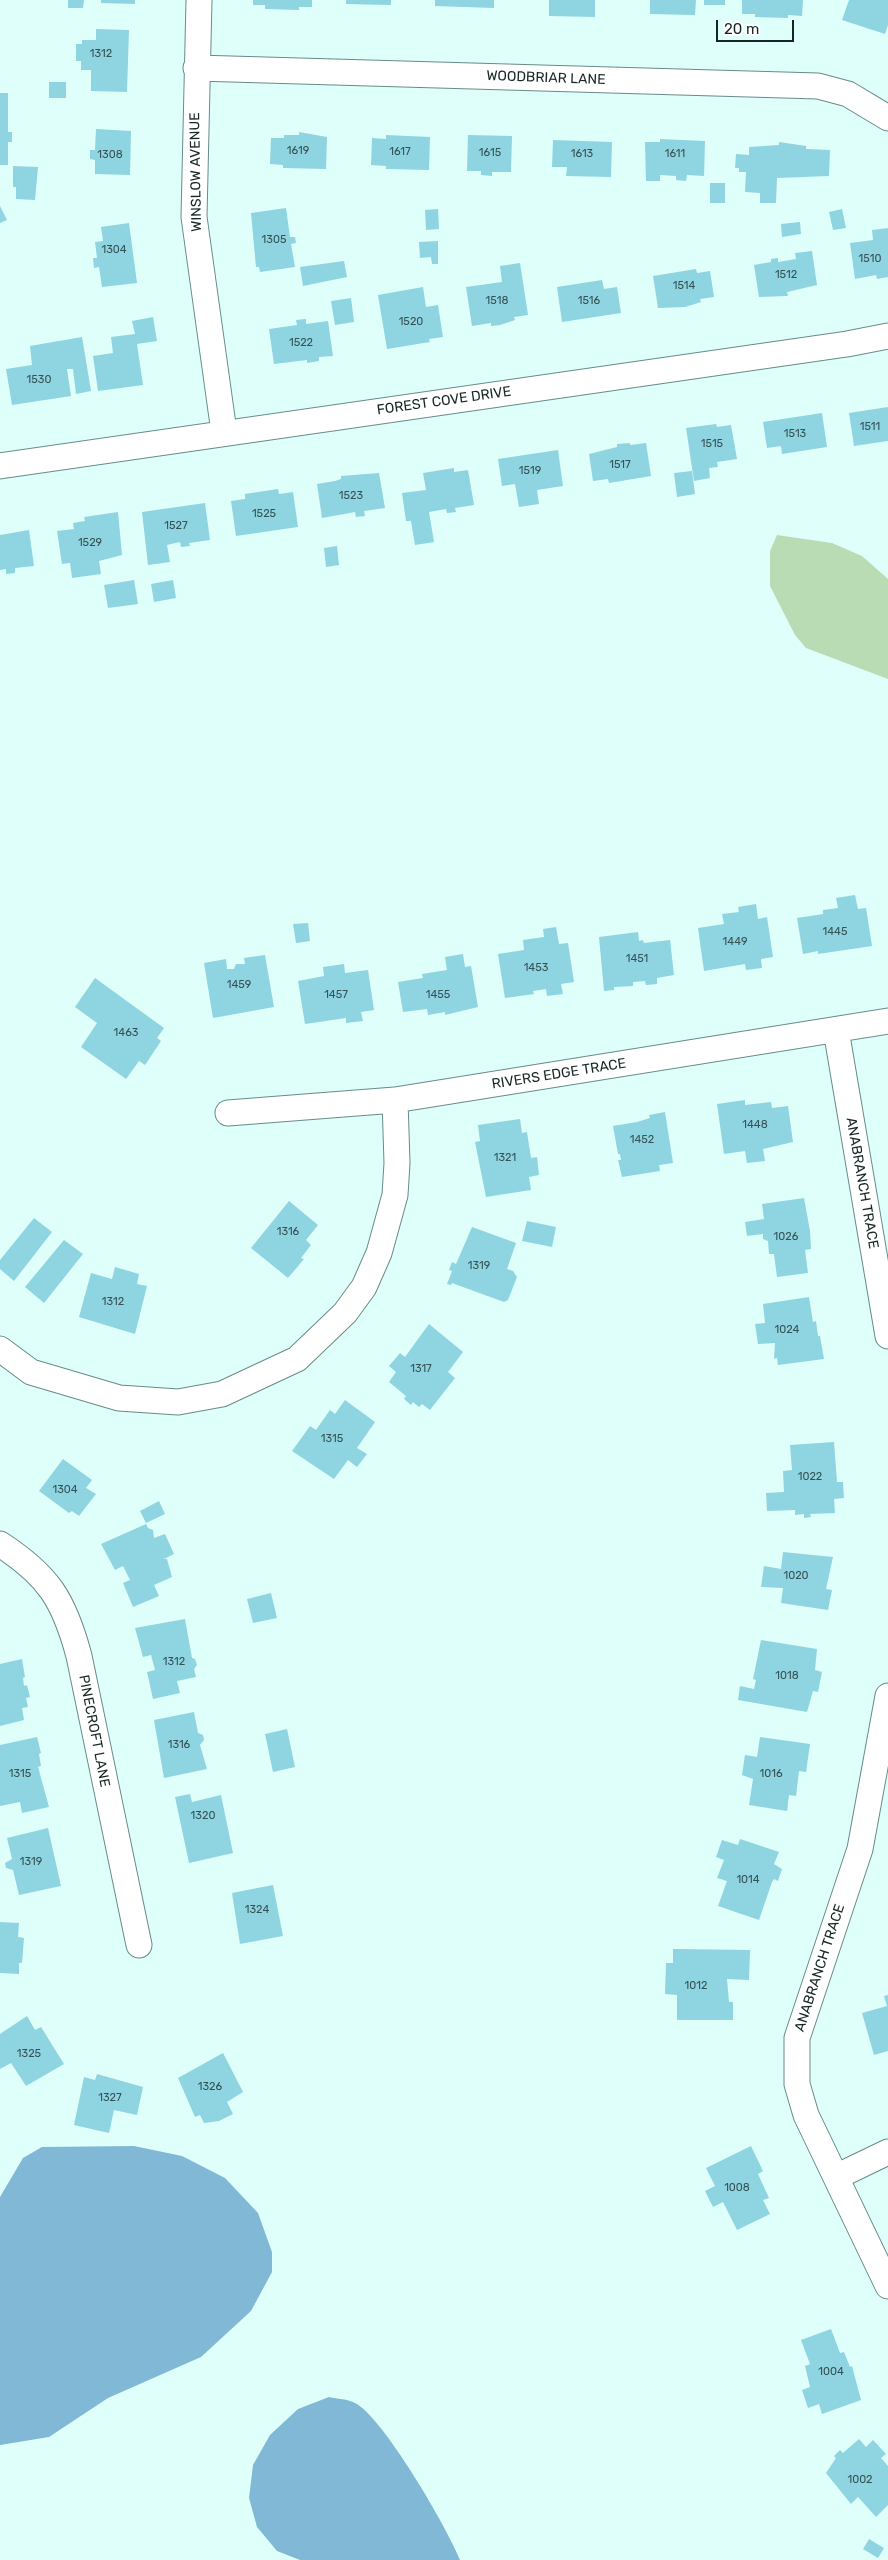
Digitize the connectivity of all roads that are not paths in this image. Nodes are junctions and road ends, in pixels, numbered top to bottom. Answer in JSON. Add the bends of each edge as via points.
{"nodes":[{"id":1,"x":199,"y":0,"type":"edge"},
{"id":2,"x":196,"y":68,"type":"junction"},
{"id":3,"x":888,"y":118,"type":"edge"},
{"id":4,"x":888,"y":336,"type":"edge"},
{"id":5,"x":224,"y":432,"type":"junction"},
{"id":6,"x":0,"y":466,"type":"edge"},
{"id":7,"x":888,"y":1021,"type":"edge"},
{"id":8,"x":836,"y":1030,"type":"junction"},
{"id":9,"x":395,"y":1100,"type":"junction"},
{"id":10,"x":228,"y":1113,"type":"dead end"},
{"id":11,"x":888,"y":1336,"type":"edge"},
{"id":12,"x":0,"y":1349,"type":"edge"},
{"id":13,"x":0,"y":1544,"type":"edge"},
{"id":14,"x":888,"y":1696,"type":"edge"},
{"id":15,"x":139,"y":1946,"type":"dead end"},
{"id":16,"x":888,"y":2152,"type":"edge"},
{"id":17,"x":836,"y":2177,"type":"junction"},
{"id":18,"x":888,"y":2286,"type":"edge"}],
"edges":[{"from":1,"to":2,"type":"street","name":"WINSLOW AVENUE"},
{"from":2,"to":3,"type":"street","name":"WOODBRIAR LANE","via":[[818,86],[848,94]]},
{"from":2,"to":5,"type":"street","name":"WINSLOW AVENUE","via":[[194,217]]},
{"from":4,"to":5,"type":"street","name":"FOREST COVE DRIVE"},
{"from":5,"to":6,"type":"street","name":"FOREST COVE DRIVE"},
{"from":7,"to":8,"type":"street","name":"RIVERS EDGE TRACE"},
{"from":8,"to":9,"type":"street","name":"RIVERS EDGE TRACE"},
{"from":8,"to":11,"type":"street","name":"ANABRANCH TRACE"},
{"from":9,"to":10,"type":"street","name":"RIVERS EDGE TRACE"},
{"from":9,"to":12,"type":"street","via":[[395,1194],[379,1254],[364,1287],[345,1313],[297,1359],[222,1394],[178,1402],[119,1398],[31,1372]]},
{"from":13,"to":15,"type":"street","name":"PINECROFT LANE","via":[[26,1561],[47,1581],[70,1624]]},
{"from":14,"to":17,"type":"street","name":"ANABRANCH TRACE","via":[[860,1849],[797,2038],[797,2084],[806,2116]]},
{"from":16,"to":17,"type":"street"},
{"from":17,"to":18,"type":"street","name":"ANABRANCH TRACE"}]}
